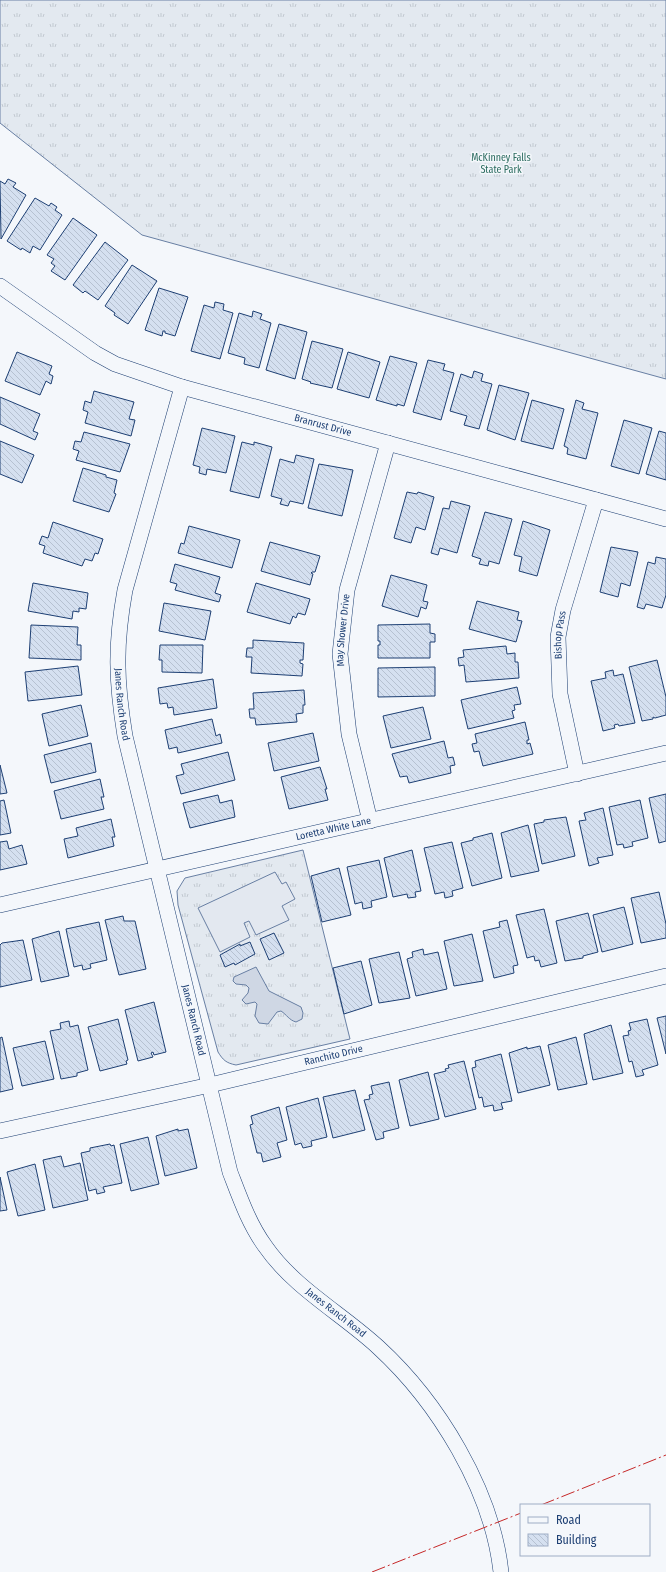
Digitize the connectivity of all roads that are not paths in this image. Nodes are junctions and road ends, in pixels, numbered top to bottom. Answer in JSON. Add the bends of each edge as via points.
{"nodes":[{"id":1,"x":0,"y":287,"type":"edge"},
{"id":2,"x":182,"y":387,"type":"junction"},
{"id":3,"x":388,"y":443,"type":"junction"},
{"id":4,"x":596,"y":500,"type":"junction"},
{"id":5,"x":666,"y":519,"type":"edge"},
{"id":6,"x":666,"y":753,"type":"edge"},
{"id":7,"x":577,"y":774,"type":"junction"},
{"id":8,"x":370,"y":821,"type":"junction"},
{"id":9,"x":158,"y":868,"type":"junction"},
{"id":10,"x":0,"y":905,"type":"edge"},
{"id":11,"x":666,"y":976,"type":"edge"},
{"id":12,"x":210,"y":1085,"type":"junction"},
{"id":13,"x":0,"y":1131,"type":"edge"},
{"id":14,"x":500,"y":1572,"type":"edge"}],
"edges":[{"from":1,"to":2,"type":"street","name":"Branrust Drive","via":[[115,364]]},
{"from":2,"to":3,"type":"street","name":"Branrust Drive"},
{"from":2,"to":9,"type":"street","name":"Janes Ranch Road","via":[[125,590],[117,651],[120,706],[125,736]]},
{"from":3,"to":4,"type":"street","name":"Branrust Drive"},
{"from":3,"to":8,"type":"street","name":"May Shower Drive","via":[[347,590],[340,654],[349,734]]},
{"from":4,"to":5,"type":"street","name":"Branrust Drive"},
{"from":4,"to":7,"type":"street","name":"Bishop Pass","via":[[562,610],[558,637],[560,694]]},
{"from":6,"to":7,"type":"street","name":"Loretta White Lane"},
{"from":7,"to":8,"type":"street","name":"Loretta White Lane"},
{"from":8,"to":9,"type":"street","name":"Loretta White Lane"},
{"from":9,"to":10,"type":"street","name":"Loretta White Lane"},
{"from":9,"to":12,"type":"street","name":"Janes Ranch Road"},
{"from":11,"to":12,"type":"street","name":"Ranchito Drive"},
{"from":12,"to":13,"type":"street","name":"Ranchito Drive"},
{"from":12,"to":14,"type":"street","name":"Janes Ranch Road","via":[[230,1172],[252,1226],[280,1265],[378,1347],[408,1377],[432,1409],[464,1459],[475,1483],[492,1532]]}]}
